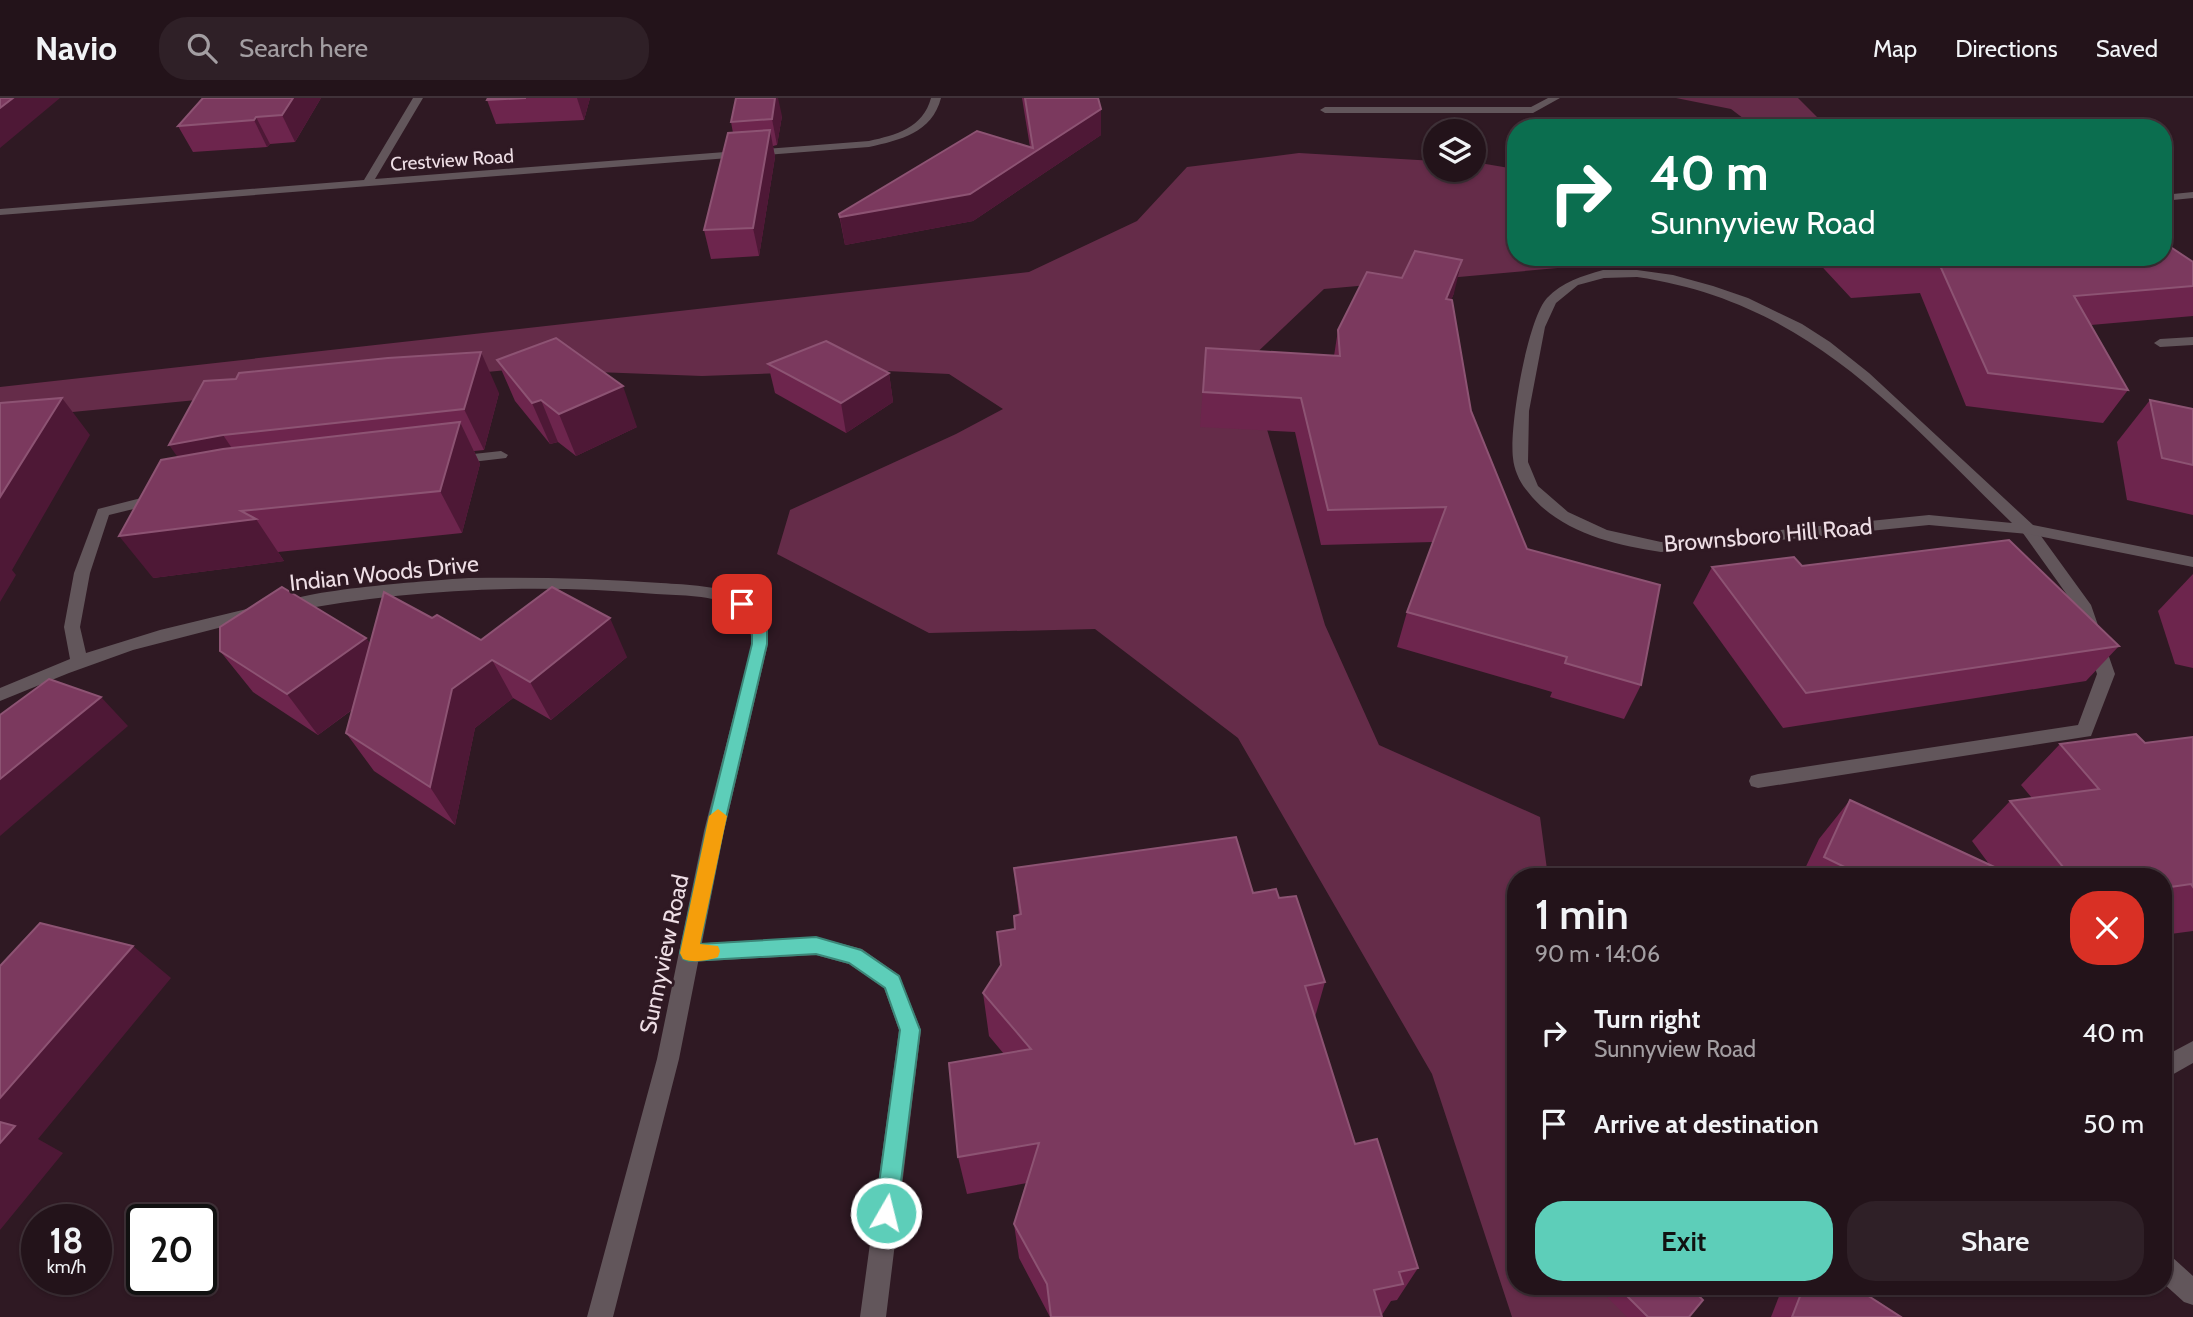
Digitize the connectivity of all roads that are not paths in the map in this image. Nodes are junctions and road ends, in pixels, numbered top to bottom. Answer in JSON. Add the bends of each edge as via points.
{"nodes":[{"id":1,"x":418,"y":98,"type":"edge"},
{"id":2,"x":936,"y":98,"type":"edge"},
{"id":3,"x":1555,"y":98,"type":"edge"},
{"id":4,"x":1325,"y":110,"type":"dead end"},
{"id":5,"x":367,"y":184,"type":"junction"},
{"id":6,"x":2193,"y":195,"type":"edge"},
{"id":7,"x":2172,"y":197,"type":"edge"},
{"id":8,"x":0,"y":212,"type":"edge"},
{"id":9,"x":2193,"y":341,"type":"edge"},
{"id":10,"x":2160,"y":343,"type":"dead end"},
{"id":11,"x":501,"y":455,"type":"dead end"},
{"id":12,"x":433,"y":462,"type":"edge"},
{"id":13,"x":169,"y":496,"type":"edge"},
{"id":14,"x":2028,"y":529,"type":"junction"},
{"id":15,"x":2193,"y":562,"type":"edge"},
{"id":16,"x":742,"y":604,"type":"joint"},
{"id":17,"x":79,"y":662,"type":"junction"},
{"id":18,"x":0,"y":695,"type":"edge"},
{"id":19,"x":1758,"y":781,"type":"dead end"},
{"id":20,"x":689,"y":953,"type":"junction"},
{"id":21,"x":2193,"y":1051,"type":"edge"},
{"id":22,"x":2172,"y":1064,"type":"edge"},
{"id":23,"x":2172,"y":1274,"type":"edge"},
{"id":24,"x":2193,"y":1293,"type":"edge"},
{"id":25,"x":600,"y":1317,"type":"edge"},
{"id":26,"x":873,"y":1317,"type":"edge"}],
"edges":[{"from":1,"to":5,"type":"street"},
{"from":2,"to":5,"type":"street","name":"Crestview Road","via":[[934,112],[925,123],[869,144]]},
{"from":3,"to":4,"type":"street","via":[[1533,110]]},
{"from":5,"to":8,"type":"street","name":"Crestview Road"},
{"from":6,"to":7,"type":"street"},
{"from":9,"to":10,"type":"street"},
{"from":11,"to":12,"type":"street"},
{"from":13,"to":17,"type":"street","via":[[103,512],[82,573],[72,627]]},
{"from":14,"to":14,"type":"street","name":"Brownsboro Hill Road","via":[[1929,520],[1661,547],[1630,543],[1587,527],[1539,495],[1522,471],[1525,393],[1541,321],[1552,300],[1573,285],[1603,274],[1670,276],[1746,302],[1799,327],[1869,379]]},
{"from":14,"to":15,"type":"street","name":"Brownsboro Hill Road"},
{"from":14,"to":19,"type":"street","via":[[2082,605],[2106,674],[2085,731]]},
{"from":16,"to":17,"type":"street","name":"Indian Woods Drive","via":[[715,594],[572,582],[438,585],[322,598],[209,622]]},
{"from":16,"to":20,"type":"street","name":"Sunnyview Road","via":[[760,629],[760,644]]},
{"from":17,"to":18,"type":"street","name":"Indian Woods Drive"},
{"from":20,"to":25,"type":"street","name":"Sunnyview Road","via":[[667,1059]]},
{"from":20,"to":26,"type":"street","via":[[816,946],[855,956],[892,982],[910,1030]]},
{"from":21,"to":22,"type":"street"},
{"from":23,"to":24,"type":"street"}]}
